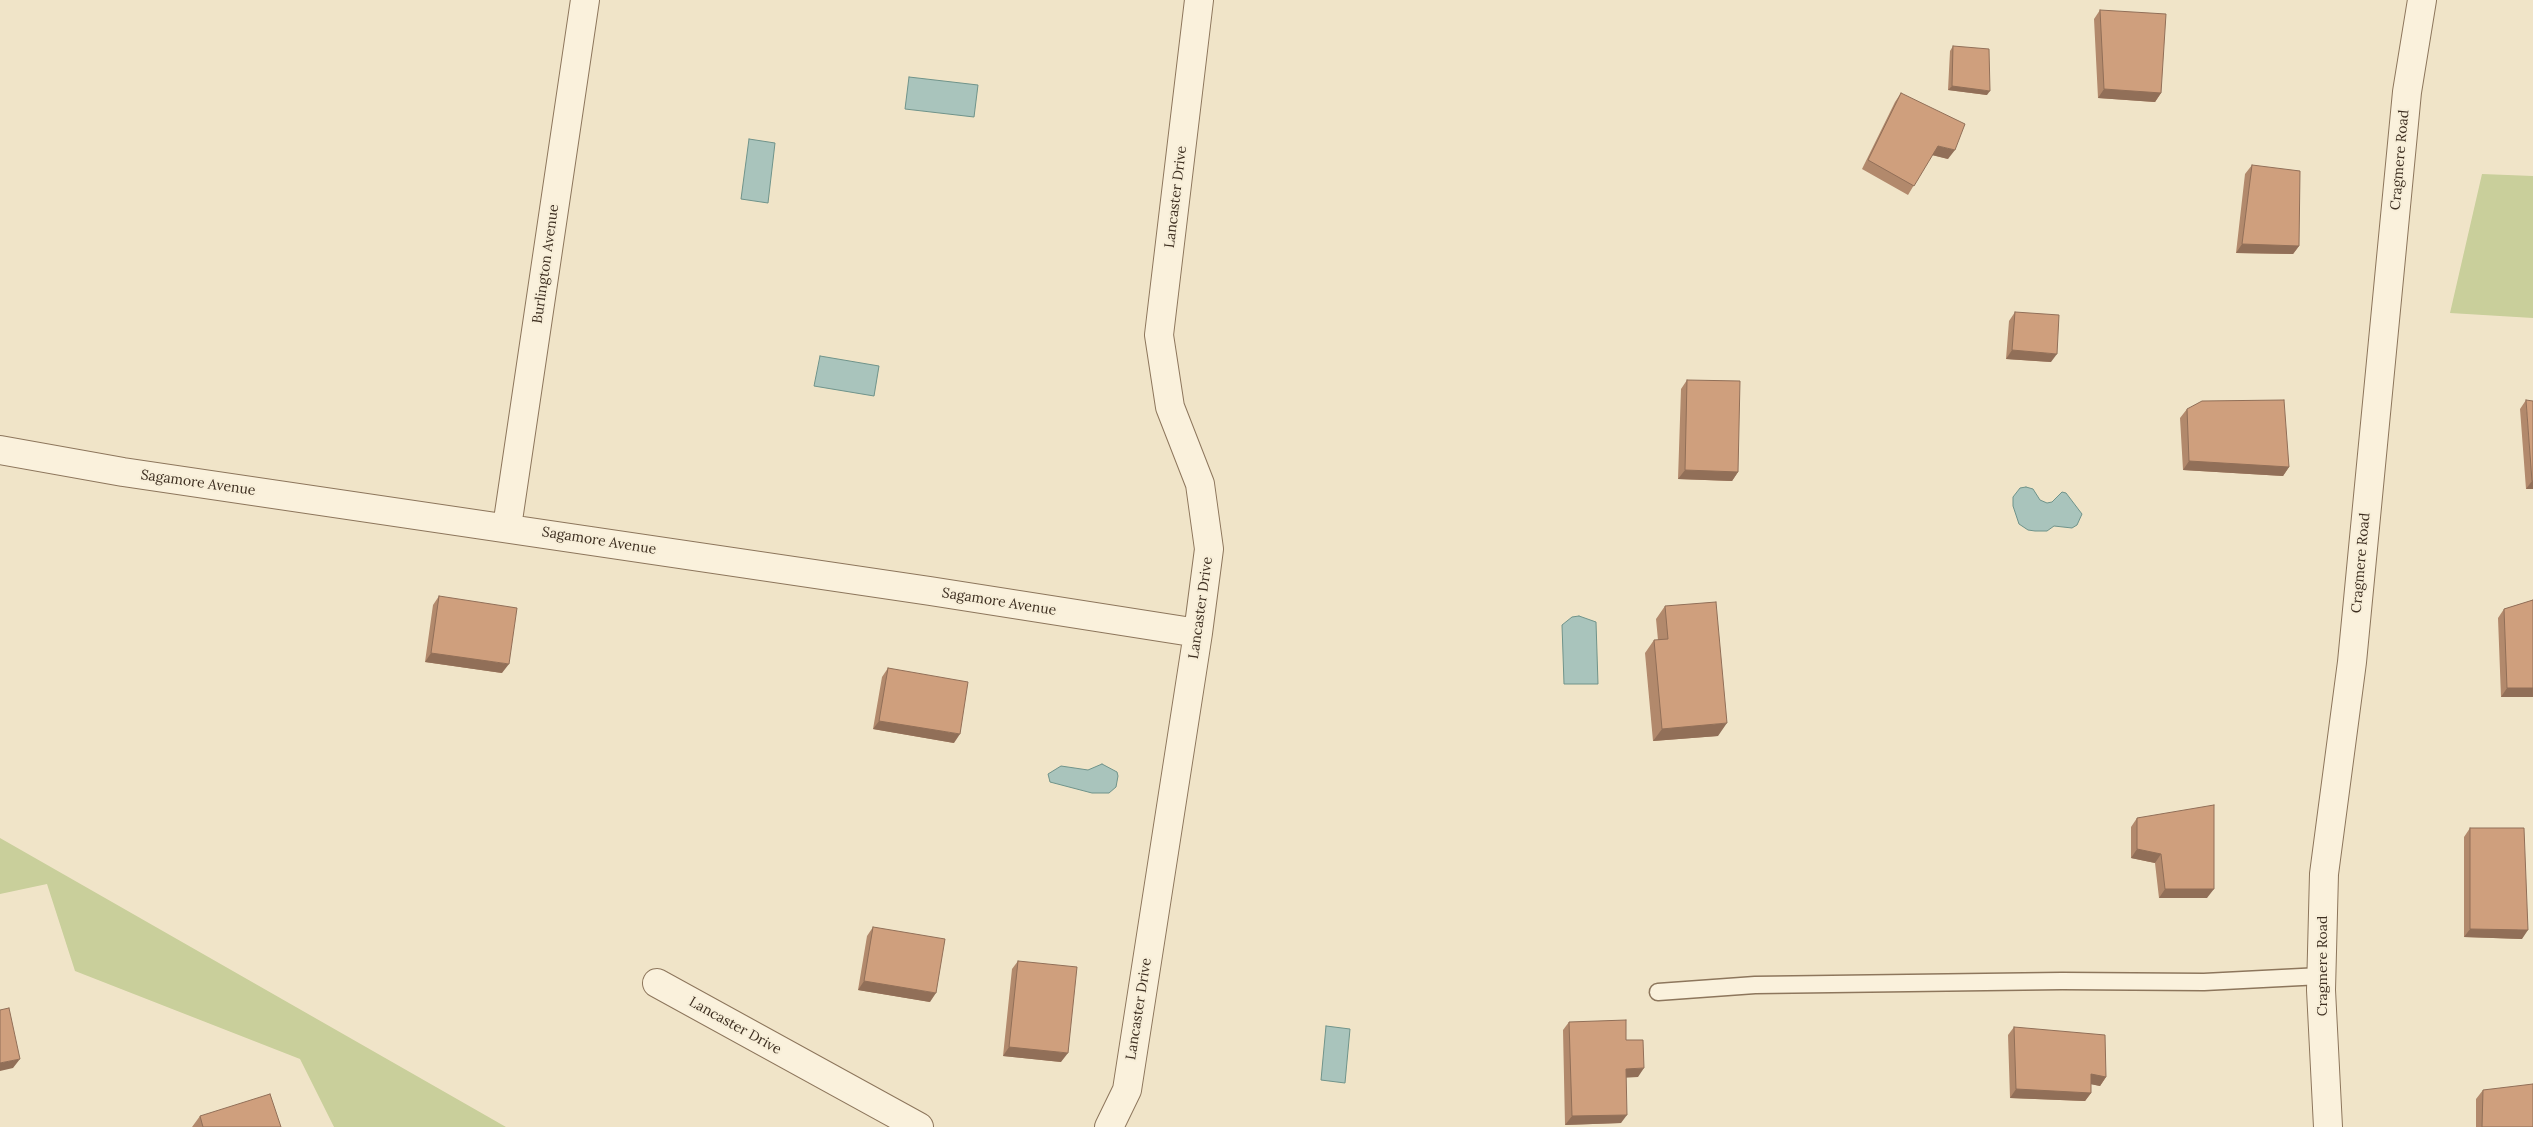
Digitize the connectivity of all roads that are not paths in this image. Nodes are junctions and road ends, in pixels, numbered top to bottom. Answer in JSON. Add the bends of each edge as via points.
{"nodes":[{"id":1,"x":585,"y":0,"type":"edge"},
{"id":2,"x":1200,"y":0,"type":"edge"},
{"id":3,"x":2422,"y":0,"type":"edge"},
{"id":4,"x":0,"y":450,"type":"edge"},
{"id":5,"x":507,"y":527,"type":"junction"},
{"id":6,"x":1198,"y":633,"type":"junction"},
{"id":7,"x":2321,"y":976,"type":"junction"},
{"id":8,"x":657,"y":983,"type":"dead end"},
{"id":9,"x":1658,"y":992,"type":"dead end"},
{"id":10,"x":918,"y":1127,"type":"edge"},
{"id":11,"x":1109,"y":1127,"type":"edge"},
{"id":12,"x":2328,"y":1127,"type":"edge"}],
"edges":[{"from":1,"to":5,"type":"street","name":"Burlington Avenue"},
{"from":2,"to":6,"type":"street","name":"Lancaster Drive","via":[[1159,335],[1170,407],[1200,484],[1209,549]]},
{"from":3,"to":7,"type":"street","name":"Cragmere Road","via":[[2407,92],[2352,662],[2324,874]]},
{"from":4,"to":5,"type":"street","name":"Sagamore Avenue","via":[[123,472]]},
{"from":5,"to":6,"type":"street","name":"Sagamore Avenue"},
{"from":6,"to":11,"type":"street","name":"Lancaster Drive","via":[[1127,1090]]},
{"from":7,"to":9,"type":"lane","via":[[2204,982],[1755,985]]},
{"from":7,"to":12,"type":"street","name":"Cragmere Road"},
{"from":8,"to":10,"type":"street","name":"Lancaster Drive"}]}
